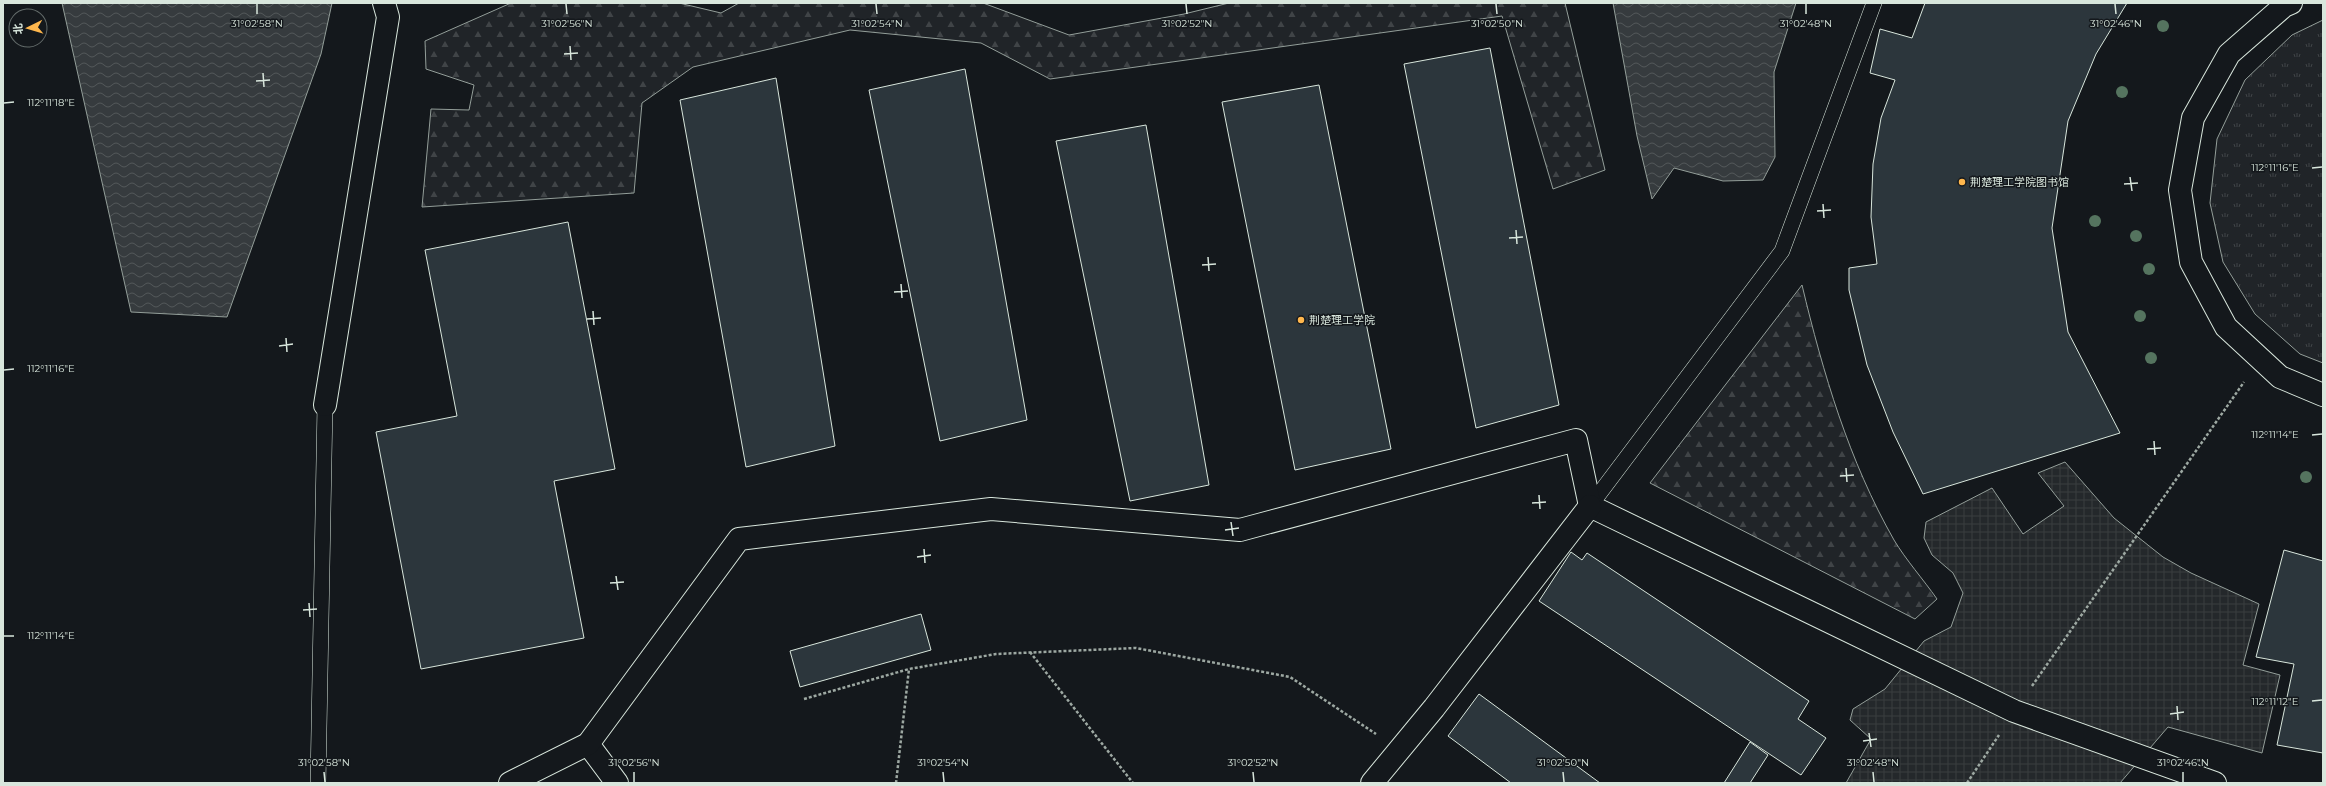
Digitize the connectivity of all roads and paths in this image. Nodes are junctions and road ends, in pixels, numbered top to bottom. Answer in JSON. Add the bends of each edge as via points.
{"nodes":[{"id":1,"x":1874,"y":3,"type":"edge"},
{"id":2,"x":2291,"y":3,"type":"edge"},
{"id":3,"x":386,"y":10,"type":"edge"},
{"id":4,"x":2261,"y":359,"type":"junction"},
{"id":5,"x":2323,"y":395,"type":"edge"},
{"id":6,"x":325,"y":405,"type":"joint"},
{"id":7,"x":1590,"y":506,"type":"junction"},
{"id":8,"x":1030,"y":652,"type":"junction"},
{"id":9,"x":909,"y":669,"type":"junction"},
{"id":10,"x":804,"y":699,"type":"dead end"},
{"id":11,"x":2014,"y":711,"type":"junction"},
{"id":12,"x":588,"y":744,"type":"junction"},
{"id":13,"x":1400,"y":749,"type":"junction"},
{"id":14,"x":318,"y":783,"type":"edge"},
{"id":15,"x":510,"y":783,"type":"edge"},
{"id":16,"x":616,"y":783,"type":"edge"},
{"id":17,"x":896,"y":783,"type":"edge"},
{"id":18,"x":1133,"y":783,"type":"edge"},
{"id":19,"x":1372,"y":783,"type":"edge"},
{"id":20,"x":1967,"y":783,"type":"edge"},
{"id":21,"x":2215,"y":783,"type":"edge"}],
"edges":[{"from":1,"to":7,"type":"lane","via":[[1782,250]]},
{"from":2,"to":4,"type":"street","via":[[2284,6],[2229,54],[2193,118],[2180,190],[2191,262],[2226,327]]},
{"from":3,"to":6,"type":"street"},
{"from":4,"to":5,"type":"street","via":[[2280,376]]},
{"from":4,"to":11,"type":"path"},
{"from":6,"to":14,"type":"lane"},
{"from":7,"to":11,"type":"street"},
{"from":7,"to":12,"type":"street","via":[[1576,440],[1240,530],[991,509],[739,539]]},
{"from":7,"to":13,"type":"street"},
{"from":8,"to":9,"type":"path","via":[[996,654]]},
{"from":8,"to":13,"type":"path","via":[[1136,648],[1290,677]]},
{"from":8,"to":18,"type":"path"},
{"from":9,"to":10,"type":"path"},
{"from":9,"to":17,"type":"path"},
{"from":11,"to":20,"type":"path"},
{"from":11,"to":21,"type":"street"},
{"from":12,"to":15,"type":"street"},
{"from":12,"to":16,"type":"street"},
{"from":13,"to":19,"type":"street"}]}
